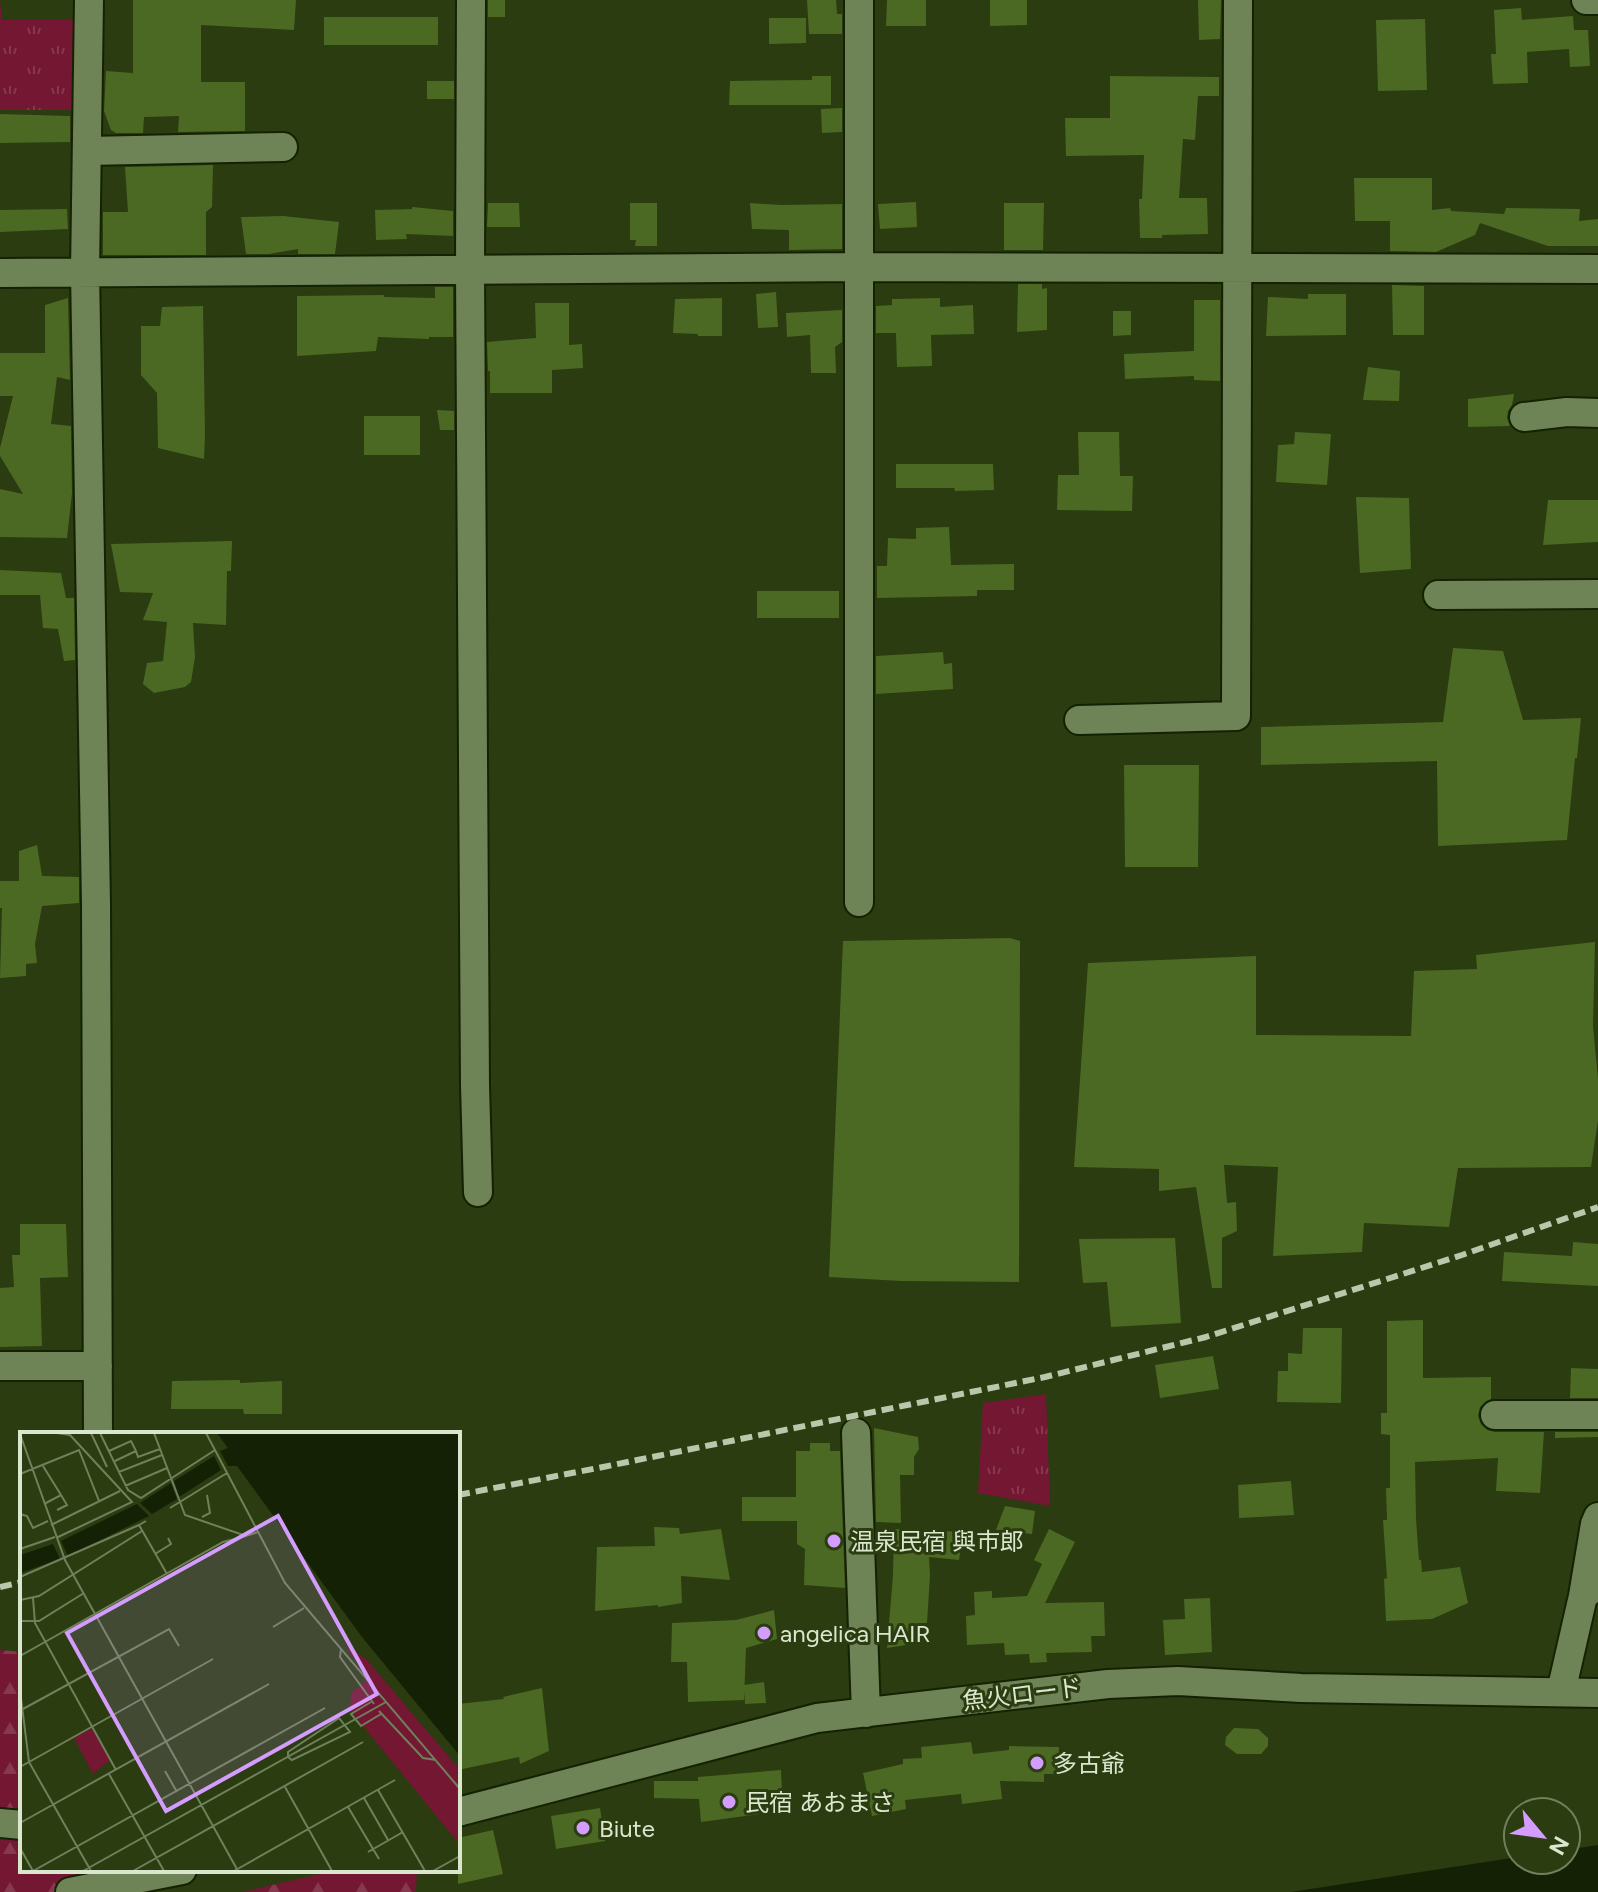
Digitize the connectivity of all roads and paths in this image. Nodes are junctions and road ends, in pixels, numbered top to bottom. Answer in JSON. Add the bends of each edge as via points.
{"nodes":[{"id":1,"x":89,"y":0,"type":"edge"},
{"id":2,"x":471,"y":0,"type":"edge"},
{"id":3,"x":859,"y":0,"type":"edge"},
{"id":4,"x":1238,"y":0,"type":"edge"},
{"id":5,"x":1586,"y":0,"type":"edge"},
{"id":6,"x":1598,"y":0,"type":"edge"},
{"id":7,"x":283,"y":147,"type":"dead end"},
{"id":8,"x":87,"y":151,"type":"junction"},
{"id":9,"x":858,"y":267,"type":"junction"},
{"id":10,"x":1238,"y":268,"type":"junction"},
{"id":11,"x":1598,"y":269,"type":"edge"},
{"id":12,"x":470,"y":270,"type":"junction"},
{"id":13,"x":85,"y":272,"type":"junction"},
{"id":14,"x":0,"y":273,"type":"edge"},
{"id":15,"x":1598,"y":413,"type":"edge"},
{"id":16,"x":1524,"y":417,"type":"dead end"},
{"id":17,"x":1598,"y":594,"type":"edge"},
{"id":18,"x":1438,"y":595,"type":"dead end"},
{"id":19,"x":1079,"y":720,"type":"dead end"},
{"id":20,"x":859,"y":902,"type":"dead end"},
{"id":21,"x":478,"y":1192,"type":"dead end"},
{"id":22,"x":0,"y":1366,"type":"edge"},
{"id":23,"x":98,"y":1366,"type":"junction"},
{"id":24,"x":1495,"y":1415,"type":"dead end"},
{"id":25,"x":1598,"y":1415,"type":"edge"},
{"id":26,"x":98,"y":1432,"type":"edge"},
{"id":27,"x":856,"y":1433,"type":"dead end"},
{"id":28,"x":1598,"y":1517,"type":"edge"},
{"id":29,"x":1590,"y":1590,"type":"edge"},
{"id":30,"x":1561,"y":1692,"type":"junction"},
{"id":31,"x":1598,"y":1693,"type":"edge"},
{"id":32,"x":866,"y":1713,"type":"junction"},
{"id":33,"x":460,"y":1811,"type":"edge"},
{"id":34,"x":0,"y":1823,"type":"edge"},
{"id":35,"x":20,"y":1825,"type":"edge"},
{"id":36,"x":172,"y":1872,"type":"edge"},
{"id":37,"x":70,"y":1892,"type":"edge"}],
"edges":[{"from":1,"to":8,"type":"street"},
{"from":2,"to":12,"type":"street"},
{"from":3,"to":9,"type":"street"},
{"from":4,"to":10,"type":"street"},
{"from":5,"to":6,"type":"street"},
{"from":7,"to":8,"type":"street"},
{"from":8,"to":13,"type":"street"},
{"from":9,"to":10,"type":"street"},
{"from":9,"to":12,"type":"street"},
{"from":9,"to":20,"type":"street"},
{"from":10,"to":11,"type":"street"},
{"from":10,"to":19,"type":"street","via":[[1236,716]]},
{"from":12,"to":13,"type":"street"},
{"from":12,"to":21,"type":"street"},
{"from":13,"to":14,"type":"street"},
{"from":13,"to":23,"type":"street"},
{"from":15,"to":16,"type":"street"},
{"from":17,"to":18,"type":"street"},
{"from":22,"to":23,"type":"street"},
{"from":23,"to":26,"type":"street"},
{"from":24,"to":25,"type":"street"},
{"from":27,"to":32,"type":"street"},
{"from":28,"to":29,"type":"street"},
{"from":29,"to":30,"type":"street"},
{"from":30,"to":31,"type":"street","name":"魚火ロード"},
{"from":30,"to":32,"type":"street","name":"魚火ロード","via":[[1178,1681],[1108,1684]]},
{"from":32,"to":33,"type":"street","name":"魚火ロード","via":[[817,1718]]},
{"from":34,"to":35,"type":"street"},
{"from":36,"to":37,"type":"street"}]}
